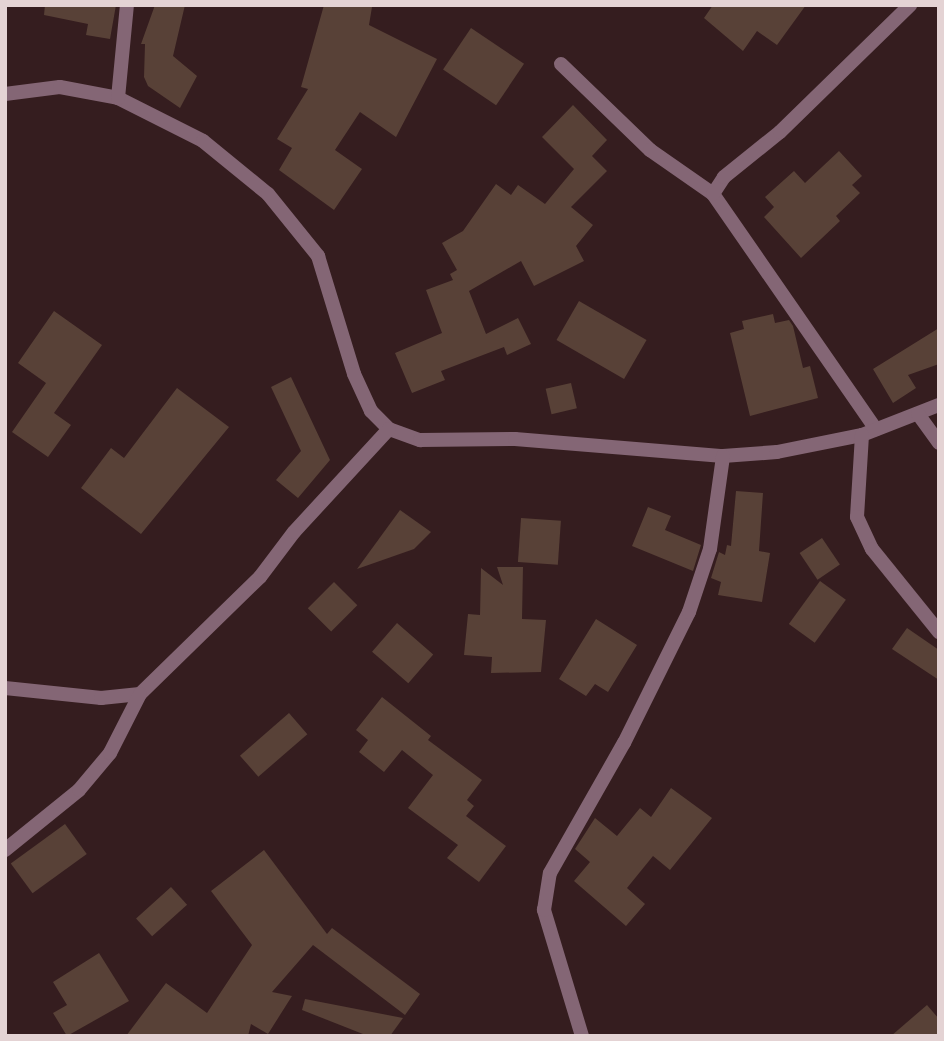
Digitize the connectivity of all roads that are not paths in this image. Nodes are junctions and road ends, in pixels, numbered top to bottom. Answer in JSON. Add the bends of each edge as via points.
{"nodes":[{"id":1,"x":127,"y":5,"type":"edge"},
{"id":2,"x":910,"y":5,"type":"edge"},
{"id":3,"x":561,"y":64,"type":"dead end"},
{"id":4,"x":5,"y":94,"type":"edge"},
{"id":5,"x":118,"y":98,"type":"junction"},
{"id":6,"x":713,"y":194,"type":"junction"},
{"id":7,"x":939,"y":405,"type":"edge"},
{"id":8,"x":918,"y":414,"type":"junction"},
{"id":9,"x":389,"y":429,"type":"junction"},
{"id":10,"x":876,"y":429,"type":"junction"},
{"id":11,"x":862,"y":435,"type":"junction"},
{"id":12,"x":939,"y":443,"type":"edge"},
{"id":13,"x":723,"y":456,"type":"junction"},
{"id":14,"x":939,"y":632,"type":"edge"},
{"id":15,"x":5,"y":688,"type":"edge"},
{"id":16,"x":139,"y":694,"type":"junction"},
{"id":17,"x":5,"y":850,"type":"edge"},
{"id":18,"x":582,"y":1036,"type":"edge"}],
"edges":[{"from":1,"to":5,"type":"street"},
{"from":2,"to":6,"type":"street","via":[[780,132],[724,177]]},
{"from":3,"to":6,"type":"street","via":[[650,150]]},
{"from":4,"to":5,"type":"street","via":[[60,87]]},
{"from":5,"to":9,"type":"street","via":[[203,141],[268,194],[318,256],[354,374],[370,411]]},
{"from":6,"to":10,"type":"street"},
{"from":7,"to":8,"type":"street"},
{"from":8,"to":10,"type":"street"},
{"from":8,"to":12,"type":"street"},
{"from":9,"to":13,"type":"street","via":[[420,440],[515,439]]},
{"from":9,"to":16,"type":"street","via":[[260,577]]},
{"from":10,"to":11,"type":"street"},
{"from":11,"to":13,"type":"street","via":[[777,452]]},
{"from":11,"to":14,"type":"street","via":[[857,517],[872,549]]},
{"from":13,"to":18,"type":"street","via":[[710,550],[689,612],[625,743],[550,873],[544,910]]},
{"from":15,"to":16,"type":"street","via":[[101,698]]},
{"from":16,"to":17,"type":"street","via":[[110,753],[79,790]]}]}
